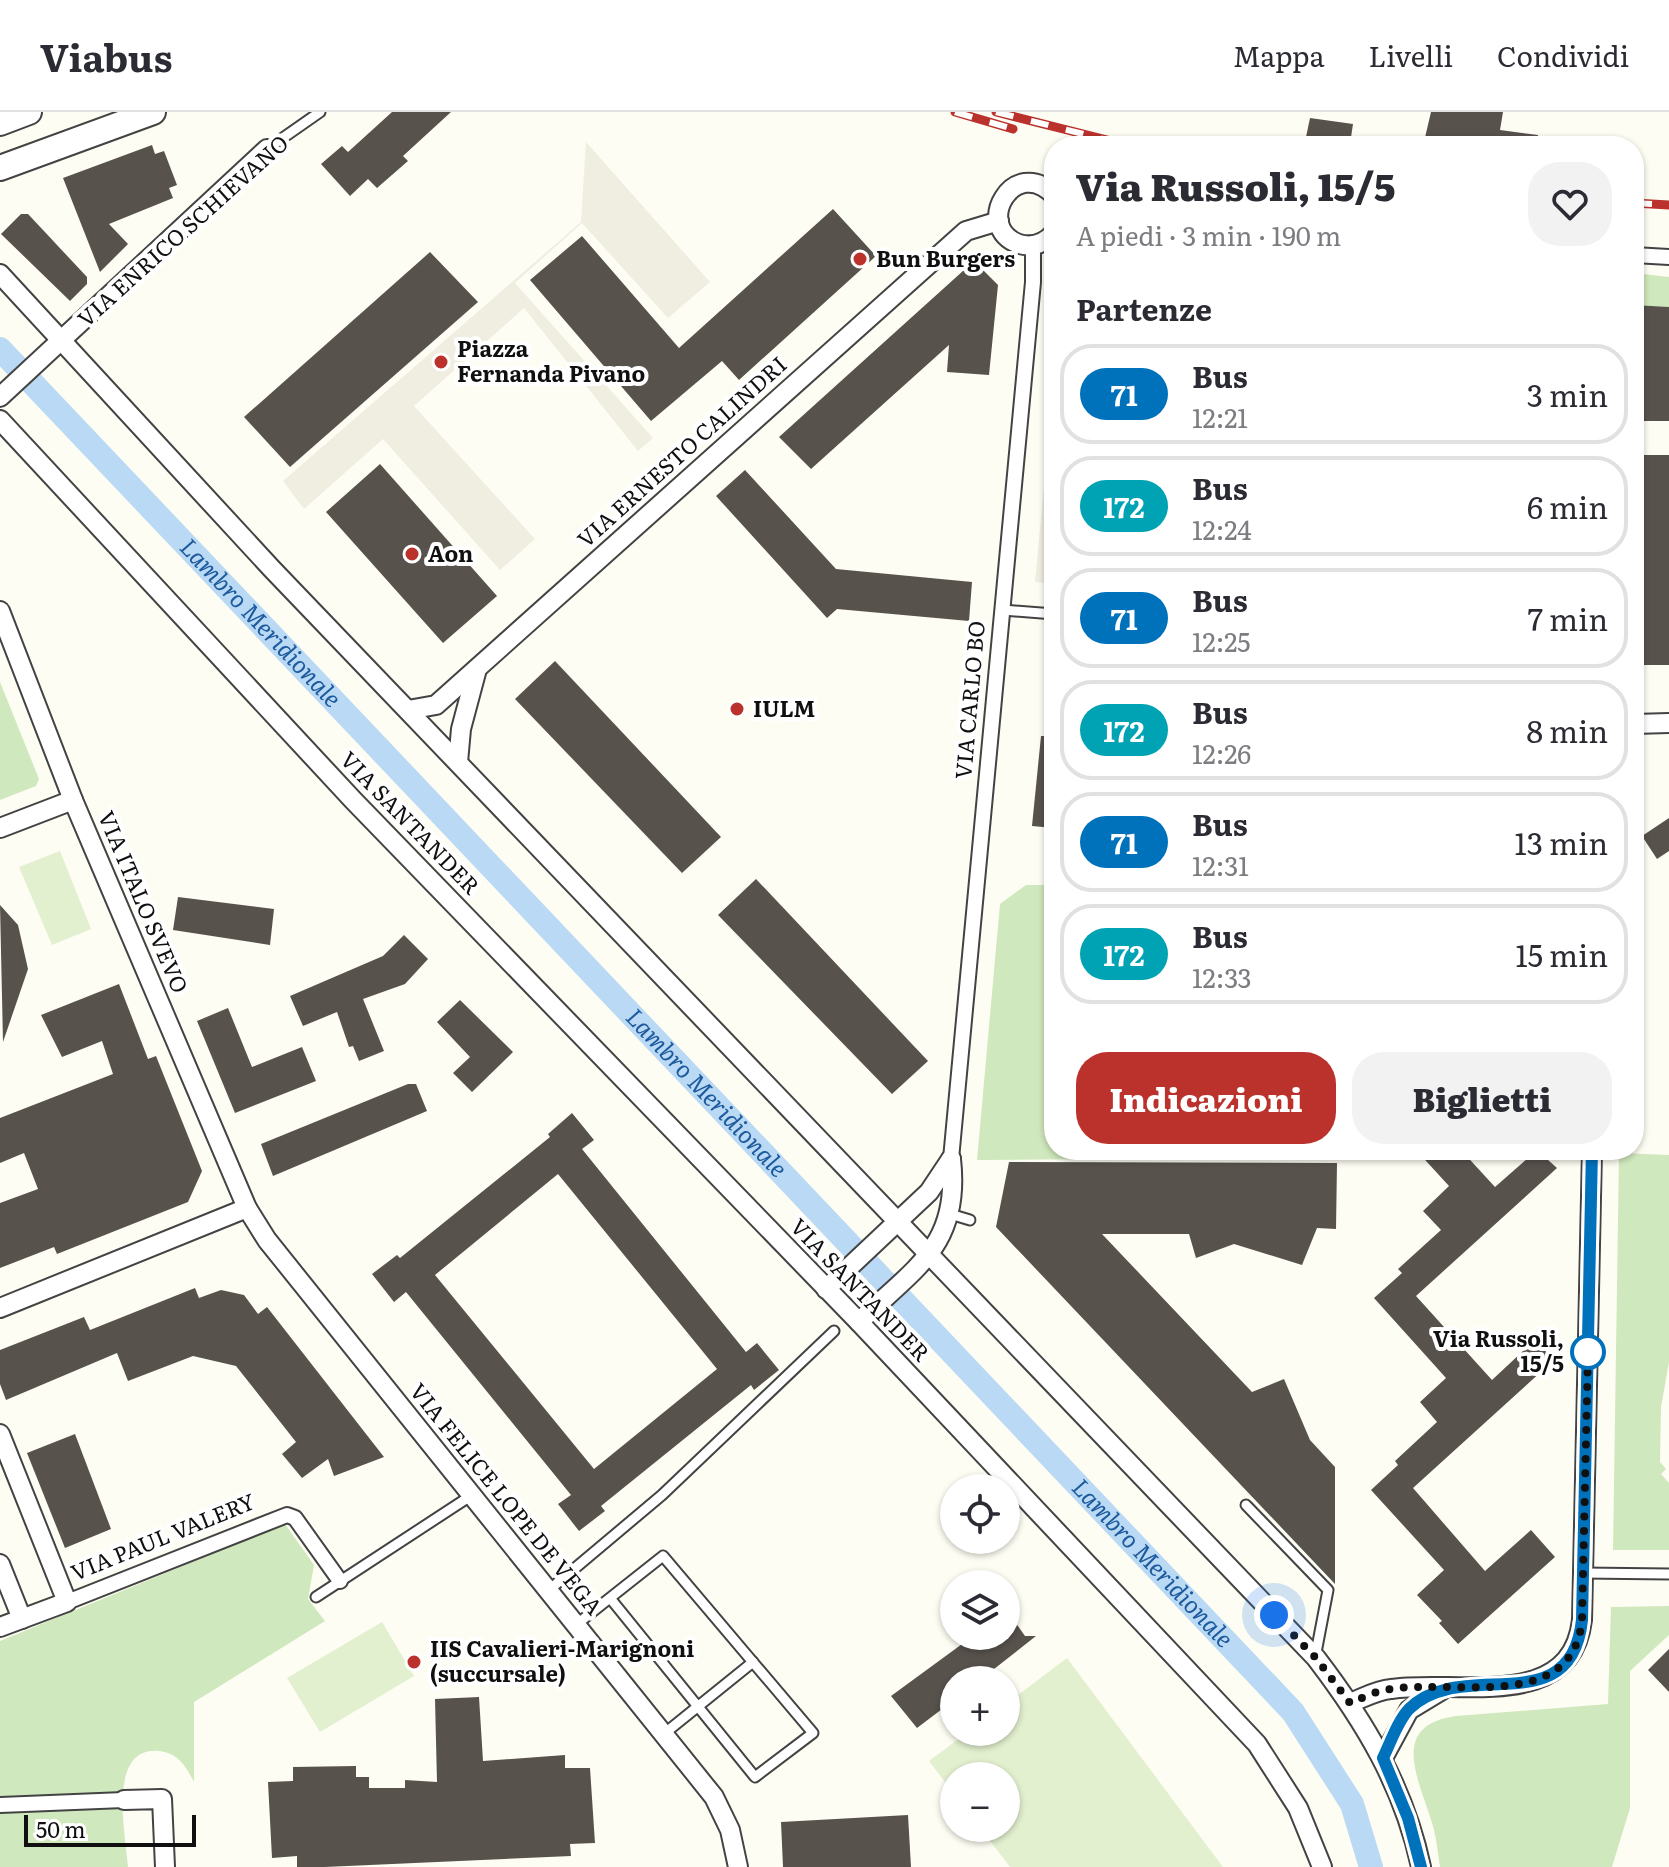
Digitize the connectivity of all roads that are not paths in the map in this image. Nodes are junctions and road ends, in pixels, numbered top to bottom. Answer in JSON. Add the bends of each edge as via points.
{"nodes":[{"id":1,"x":29,"y":112,"type":"edge"},
{"id":2,"x":153,"y":112,"type":"edge"},
{"id":3,"x":320,"y":112,"type":"edge"},
{"id":4,"x":0,"y":123,"type":"edge"},
{"id":5,"x":267,"y":149,"type":"joint"},
{"id":6,"x":0,"y":168,"type":"edge"},
{"id":7,"x":1044,"y":188,"type":"edge"},
{"id":8,"x":999,"y":221,"type":"junction"},
{"id":9,"x":1044,"y":239,"type":"edge"},
{"id":10,"x":1033,"y":245,"type":"junction"},
{"id":11,"x":1644,"y":256,"type":"edge"},
{"id":12,"x":1669,"y":257,"type":"edge"},
{"id":13,"x":0,"y":274,"type":"edge"},
{"id":14,"x":63,"y":339,"type":"junction"},
{"id":15,"x":0,"y":397,"type":"edge"},
{"id":16,"x":0,"y":420,"type":"edge"},
{"id":17,"x":1003,"y":610,"type":"junction"},
{"id":18,"x":0,"y":611,"type":"edge"},
{"id":19,"x":1044,"y":613,"type":"edge"},
{"id":20,"x":477,"y":669,"type":"junction"},
{"id":21,"x":408,"y":710,"type":"junction"},
{"id":22,"x":1669,"y":723,"type":"edge"},
{"id":23,"x":1644,"y":724,"type":"edge"},
{"id":24,"x":458,"y":762,"type":"junction"},
{"id":25,"x":73,"y":800,"type":"junction"},
{"id":26,"x":0,"y":828,"type":"edge"},
{"id":27,"x":951,"y":1159,"type":"junction"},
{"id":28,"x":1592,"y":1160,"type":"edge"},
{"id":29,"x":247,"y":1208,"type":"junction"},
{"id":30,"x":950,"y":1214,"type":"junction"},
{"id":31,"x":970,"y":1220,"type":"dead end"},
{"id":32,"x":891,"y":1226,"type":"junction"},
{"id":33,"x":924,"y":1261,"type":"junction"},
{"id":34,"x":831,"y":1283,"type":"junction"},
{"id":35,"x":0,"y":1308,"type":"edge"},
{"id":36,"x":864,"y":1317,"type":"junction"},
{"id":37,"x":834,"y":1331,"type":"dead end"},
{"id":38,"x":0,"y":1434,"type":"edge"},
{"id":39,"x":472,"y":1495,"type":"junction"},
{"id":40,"x":1246,"y":1505,"type":"dead end"},
{"id":41,"x":0,"y":1564,"type":"edge"},
{"id":42,"x":1583,"y":1573,"type":"junction"},
{"id":43,"x":1669,"y":1574,"type":"edge"},
{"id":44,"x":340,"y":1581,"type":"junction"},
{"id":45,"x":549,"y":1590,"type":"junction"},
{"id":46,"x":316,"y":1597,"type":"dead end"},
{"id":47,"x":610,"y":1598,"type":"junction"},
{"id":48,"x":67,"y":1602,"type":"junction"},
{"id":49,"x":22,"y":1619,"type":"junction"},
{"id":50,"x":577,"y":1624,"type":"junction"},
{"id":51,"x":0,"y":1627,"type":"edge"},
{"id":52,"x":1315,"y":1658,"type":"junction"},
{"id":53,"x":753,"y":1662,"type":"junction"},
{"id":54,"x":1446,"y":1688,"type":"junction"},
{"id":55,"x":1350,"y":1703,"type":"junction"},
{"id":56,"x":698,"y":1706,"type":"junction"},
{"id":57,"x":665,"y":1733,"type":"junction"},
{"id":58,"x":1383,"y":1758,"type":"junction"},
{"id":59,"x":124,"y":1800,"type":"joint"},
{"id":60,"x":0,"y":1805,"type":"edge"},
{"id":61,"x":165,"y":1867,"type":"edge"},
{"id":62,"x":738,"y":1867,"type":"edge"},
{"id":63,"x":1322,"y":1867,"type":"edge"},
{"id":64,"x":1421,"y":1867,"type":"edge"}],
"edges":[{"from":1,"to":4,"type":"street"},
{"from":2,"to":6,"type":"street"},
{"from":3,"to":5,"type":"lane","name":"VIA ENRICO SCHIEVANO"},
{"from":5,"to":14,"type":"street","name":"VIA ENRICO SCHIEVANO"},
{"from":7,"to":8,"type":"street","via":[[1018,185],[1002,199]]},
{"from":8,"to":10,"type":"street","via":[[1011,239]]},
{"from":8,"to":20,"type":"street","name":"VIA ERNESTO CALINDRI","via":[[966,231]]},
{"from":9,"to":10,"type":"street"},
{"from":10,"to":17,"type":"street","name":"VIA CARLO BO"},
{"from":11,"to":12,"type":"street"},
{"from":13,"to":14,"type":"street"},
{"from":14,"to":15,"type":"street","name":"VIA ENRICO SCHIEVANO"},
{"from":14,"to":21,"type":"street"},
{"from":16,"to":34,"type":"street","name":"VIA SANTANDER","via":[[353,800]]},
{"from":17,"to":19,"type":"lane"},
{"from":17,"to":27,"type":"street","name":"VIA CARLO BO"},
{"from":18,"to":25,"type":"street","name":"VIA ITALO SVEVO"},
{"from":20,"to":21,"type":"street","name":"VIA ERNESTO CALINDRI","via":[[435,706]]},
{"from":20,"to":24,"type":"street"},
{"from":21,"to":24,"type":"street"},
{"from":22,"to":23,"type":"street"},
{"from":24,"to":32,"type":"street"},
{"from":25,"to":26,"type":"street"},
{"from":25,"to":29,"type":"street","name":"VIA ITALO SVEVO"},
{"from":27,"to":30,"type":"street","name":"VIA CARLO BO","via":[[955,1189]]},
{"from":27,"to":32,"type":"street","name":"VIA CARLO BO","via":[[929,1192]]},
{"from":28,"to":42,"type":"street"},
{"from":29,"to":35,"type":"street"},
{"from":29,"to":39,"type":"street","name":"VIA FELICE LOPE DE VEGA","via":[[267,1240]]},
{"from":30,"to":31,"type":"lane"},
{"from":30,"to":33,"type":"street","name":"VIA CARLO BO"},
{"from":32,"to":33,"type":"street"},
{"from":32,"to":34,"type":"street","name":"VIA CARLO BO"},
{"from":33,"to":36,"type":"street","name":"VIA CARLO BO"},
{"from":33,"to":52,"type":"street"},
{"from":34,"to":36,"type":"street","name":"VIA SANTANDER"},
{"from":36,"to":63,"type":"street","name":"VIA SANTANDER","via":[[1257,1744],[1298,1808]]},
{"from":37,"to":45,"type":"lane","via":[[662,1495]]},
{"from":38,"to":48,"type":"street","name":"VIA PAUL VALERY"},
{"from":39,"to":44,"type":"lane"},
{"from":39,"to":45,"type":"street","name":"VIA FELICE LOPE DE VEGA"},
{"from":40,"to":52,"type":"lane","via":[[1328,1590]]},
{"from":41,"to":49,"type":"street"},
{"from":42,"to":43,"type":"lane"},
{"from":42,"to":54,"type":"street","via":[[1581,1632],[1575,1653],[1563,1668],[1531,1682]]},
{"from":44,"to":46,"type":"lane"},
{"from":44,"to":48,"type":"street","name":"VIA PAUL VALERY","via":[[295,1518],[287,1515]]},
{"from":45,"to":50,"type":"street","name":"VIA FELICE LOPE DE VEGA"},
{"from":47,"to":50,"type":"lane","name":"VIA FELICE LOPE DE VEGA"},
{"from":47,"to":53,"type":"lane","name":"VIA FELICE LOPE DE VEGA","via":[[663,1556]]},
{"from":47,"to":56,"type":"lane"},
{"from":48,"to":49,"type":"street","name":"VIA PAUL VALERY"},
{"from":49,"to":51,"type":"street","name":"VIA PAUL VALERY"},
{"from":50,"to":57,"type":"street","name":"VIA FELICE LOPE DE VEGA"},
{"from":52,"to":55,"type":"street"},
{"from":53,"to":56,"type":"lane"},
{"from":53,"to":56,"type":"lane","via":[[813,1733],[755,1777]]},
{"from":54,"to":55,"type":"street","via":[[1388,1689]]},
{"from":54,"to":58,"type":"street","via":[[1409,1710]]},
{"from":55,"to":58,"type":"street"},
{"from":56,"to":57,"type":"lane"},
{"from":57,"to":62,"type":"street","name":"VIA FELICE LOPE DE VEGA","via":[[714,1797],[730,1830]]},
{"from":58,"to":64,"type":"street"},
{"from":59,"to":60,"type":"street"},
{"from":59,"to":61,"type":"street","via":[[162,1799]]}]}
